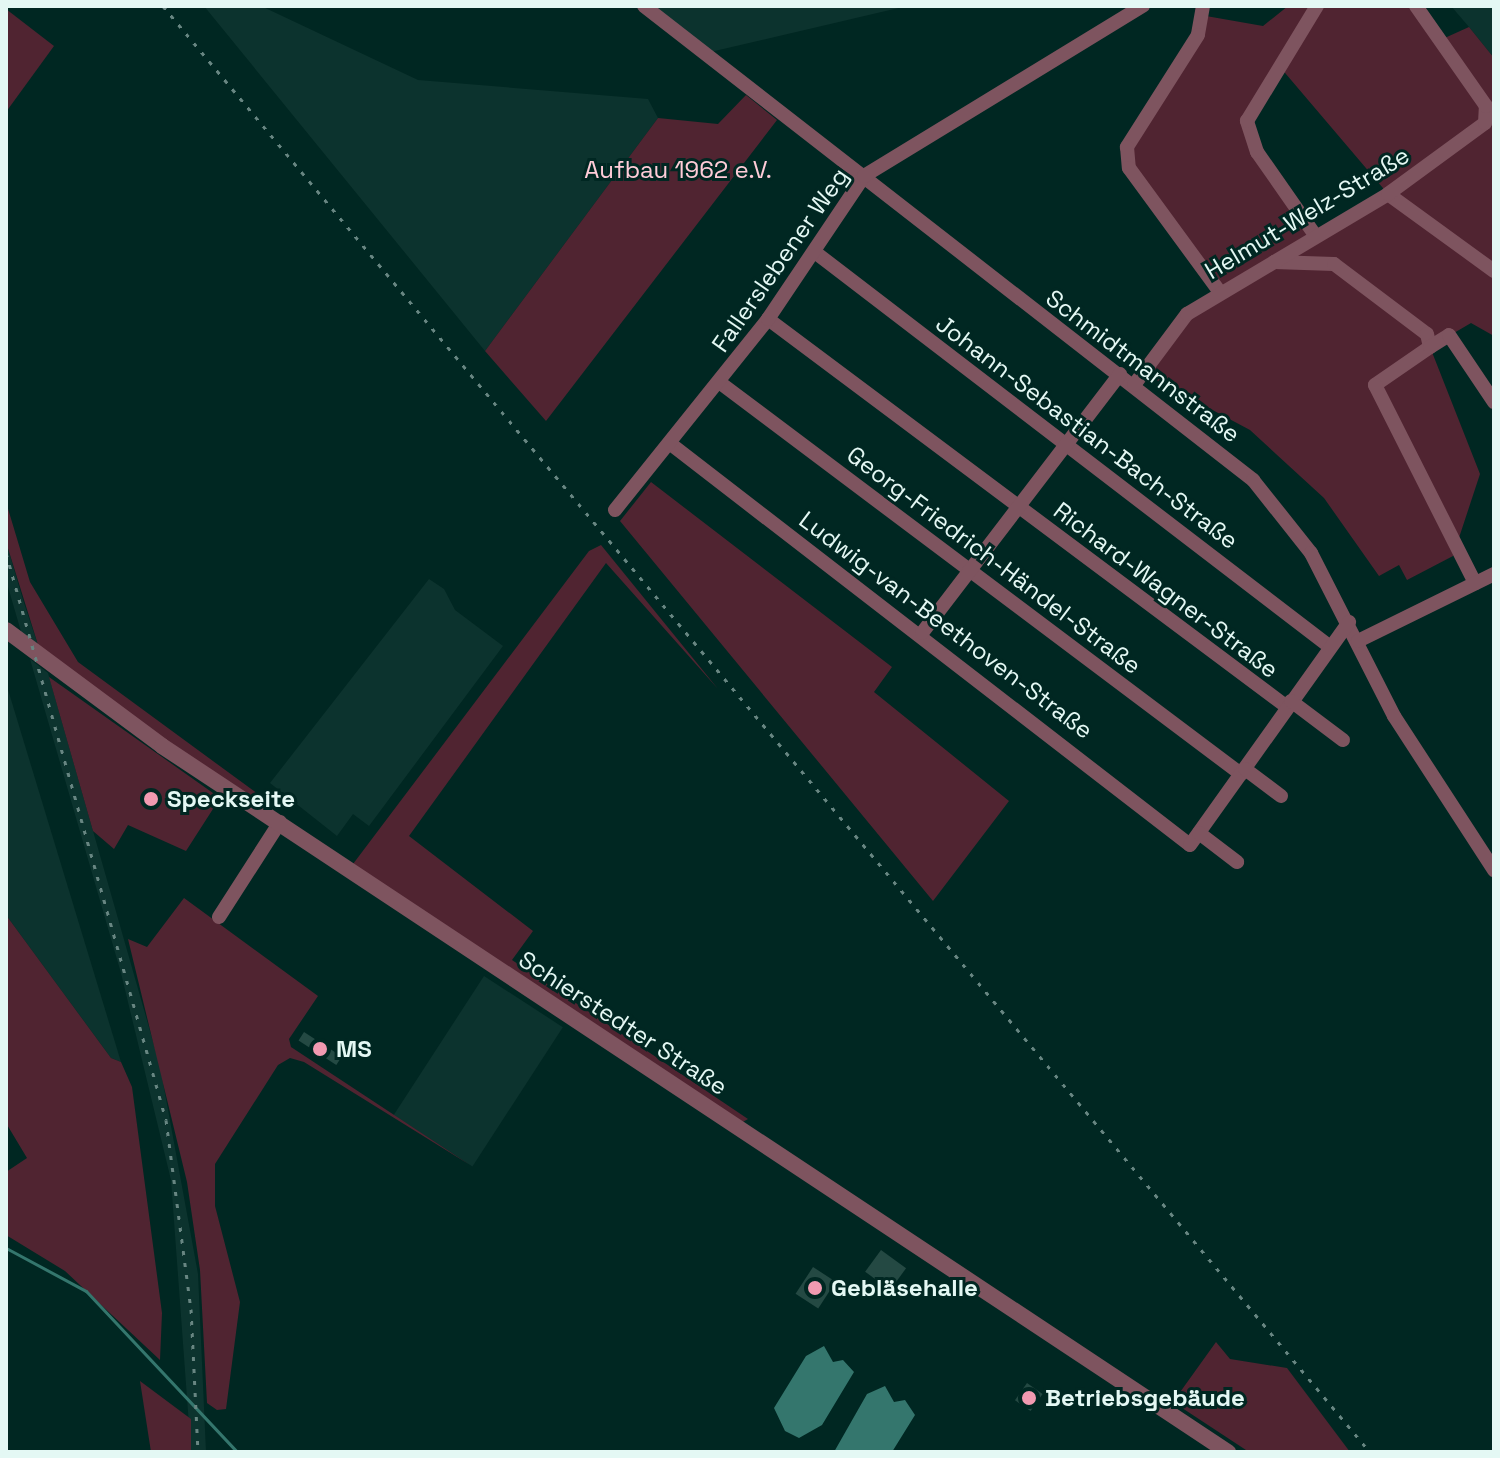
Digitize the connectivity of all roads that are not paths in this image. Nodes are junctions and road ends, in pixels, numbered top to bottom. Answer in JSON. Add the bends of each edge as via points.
{"nodes":[{"id":1,"x":644,"y":6,"type":"edge"},
{"id":2,"x":1143,"y":6,"type":"edge"},
{"id":3,"x":1203,"y":6,"type":"edge"},
{"id":4,"x":1317,"y":6,"type":"edge"},
{"id":5,"x":1416,"y":6,"type":"edge"},
{"id":6,"x":864,"y":176,"type":"junction"},
{"id":7,"x":1388,"y":194,"type":"junction"},
{"id":8,"x":1315,"y":235,"type":"junction"},
{"id":9,"x":816,"y":253,"type":"junction"},
{"id":10,"x":1269,"y":262,"type":"junction"},
{"id":11,"x":1494,"y":271,"type":"edge"},
{"id":12,"x":1219,"y":291,"type":"junction"},
{"id":13,"x":768,"y":319,"type":"junction"},
{"id":14,"x":1430,"y":347,"type":"junction"},
{"id":15,"x":1120,"y":374,"type":"junction"},
{"id":16,"x":719,"y":382,"type":"junction"},
{"id":17,"x":1134,"y":385,"type":"junction"},
{"id":18,"x":1494,"y":402,"type":"edge"},
{"id":19,"x":1066,"y":443,"type":"junction"},
{"id":20,"x":672,"y":445,"type":"junction"},
{"id":21,"x":1018,"y":508,"type":"junction"},
{"id":22,"x":615,"y":510,"type":"dead end"},
{"id":23,"x":971,"y":570,"type":"junction"},
{"id":24,"x":1494,"y":574,"type":"edge"},
{"id":25,"x":1475,"y":583,"type":"junction"},
{"id":26,"x":1349,"y":622,"type":"junction"},
{"id":27,"x":6,"y":630,"type":"edge"},
{"id":28,"x":922,"y":633,"type":"junction"},
{"id":29,"x":1358,"y":641,"type":"junction"},
{"id":30,"x":1329,"y":646,"type":"junction"},
{"id":31,"x":1289,"y":704,"type":"junction"},
{"id":32,"x":1343,"y":740,"type":"dead end"},
{"id":33,"x":1243,"y":772,"type":"junction"},
{"id":34,"x":1281,"y":796,"type":"dead end"},
{"id":35,"x":280,"y":822,"type":"junction"},
{"id":36,"x":1194,"y":839,"type":"junction"},
{"id":37,"x":1237,"y":862,"type":"dead end"},
{"id":38,"x":1494,"y":870,"type":"edge"},
{"id":39,"x":219,"y":917,"type":"dead end"},
{"id":40,"x":1228,"y":1452,"type":"edge"}],
"edges":[{"from":1,"to":6,"type":"street","name":"Schmidtmannstraße"},
{"from":2,"to":6,"type":"street","name":"Fallerslebener Weg"},
{"from":3,"to":12,"type":"street","via":[[1198,35],[1127,147],[1129,168]]},
{"from":4,"to":8,"type":"street","via":[[1247,121],[1257,152]]},
{"from":5,"to":7,"type":"street","name":"Helmut-Welz-Straße","via":[[1486,106],[1485,123]]},
{"from":6,"to":9,"type":"street","name":"Fallerslebener Weg"},
{"from":6,"to":15,"type":"street","name":"Schmidtmannstraße"},
{"from":7,"to":8,"type":"street","name":"Helmut-Welz-Straße"},
{"from":7,"to":11,"type":"street"},
{"from":8,"to":10,"type":"street","name":"Helmut-Welz-Straße"},
{"from":9,"to":13,"type":"street","name":"Fallerslebener Weg"},
{"from":9,"to":19,"type":"street","name":"Johann-Sebastian-Bach-Straße"},
{"from":10,"to":12,"type":"street","name":"Helmut-Welz-Straße"},
{"from":10,"to":14,"type":"street","via":[[1334,264],[1427,334]]},
{"from":12,"to":17,"type":"street","name":"Helmut-Welz-Straße","via":[[1187,314]]},
{"from":13,"to":16,"type":"street","name":"Fallerslebener Weg"},
{"from":13,"to":21,"type":"street","name":"Richard-Wagner-Straße"},
{"from":14,"to":18,"type":"street","via":[[1449,335]]},
{"from":14,"to":25,"type":"street","via":[[1375,385]]},
{"from":15,"to":17,"type":"street","name":"Schmidtmannstraße"},
{"from":15,"to":19,"type":"street","name":"Richard-Wagner-Straße"},
{"from":16,"to":20,"type":"street","name":"Fallerslebener Weg"},
{"from":16,"to":23,"type":"street","name":"Georg-Friedrich-Händel-Straße"},
{"from":17,"to":26,"type":"street","name":"Schmidtmannstraße","via":[[1253,480],[1311,553]]},
{"from":19,"to":21,"type":"street","name":"Richard-Wagner-Straße"},
{"from":19,"to":30,"type":"street","name":"Johann-Sebastian-Bach-Straße"},
{"from":20,"to":22,"type":"street","name":"Fallerslebener Weg"},
{"from":20,"to":28,"type":"street","name":"Ludwig-van-Beethoven-Straße"},
{"from":21,"to":23,"type":"street","name":"Richard-Wagner-Straße"},
{"from":21,"to":31,"type":"street","name":"Richard-Wagner-Straße"},
{"from":23,"to":28,"type":"street","name":"Richard-Wagner-Straße"},
{"from":23,"to":33,"type":"street","name":"Georg-Friedrich-Händel-Straße"},
{"from":24,"to":25,"type":"street"},
{"from":25,"to":29,"type":"street"},
{"from":26,"to":29,"type":"street","name":"Schmidtmannstraße"},
{"from":26,"to":30,"type":"street"},
{"from":27,"to":35,"type":"street","name":"Schierstedter Straße","via":[[162,746]]},
{"from":28,"to":36,"type":"street","name":"Ludwig-van-Beethoven-Straße"},
{"from":29,"to":38,"type":"street","name":"Schmidtmannstraße","via":[[1394,716]]},
{"from":30,"to":31,"type":"street"},
{"from":31,"to":32,"type":"street","name":"Richard-Wagner-Straße"},
{"from":31,"to":33,"type":"street"},
{"from":33,"to":34,"type":"street","name":"Georg-Friedrich-Händel-Straße"},
{"from":33,"to":36,"type":"street"},
{"from":35,"to":39,"type":"street"},
{"from":35,"to":40,"type":"street","name":"Schierstedter Straße"},
{"from":36,"to":37,"type":"street","name":"Ludwig-van-Beethoven-Straße"}]}
